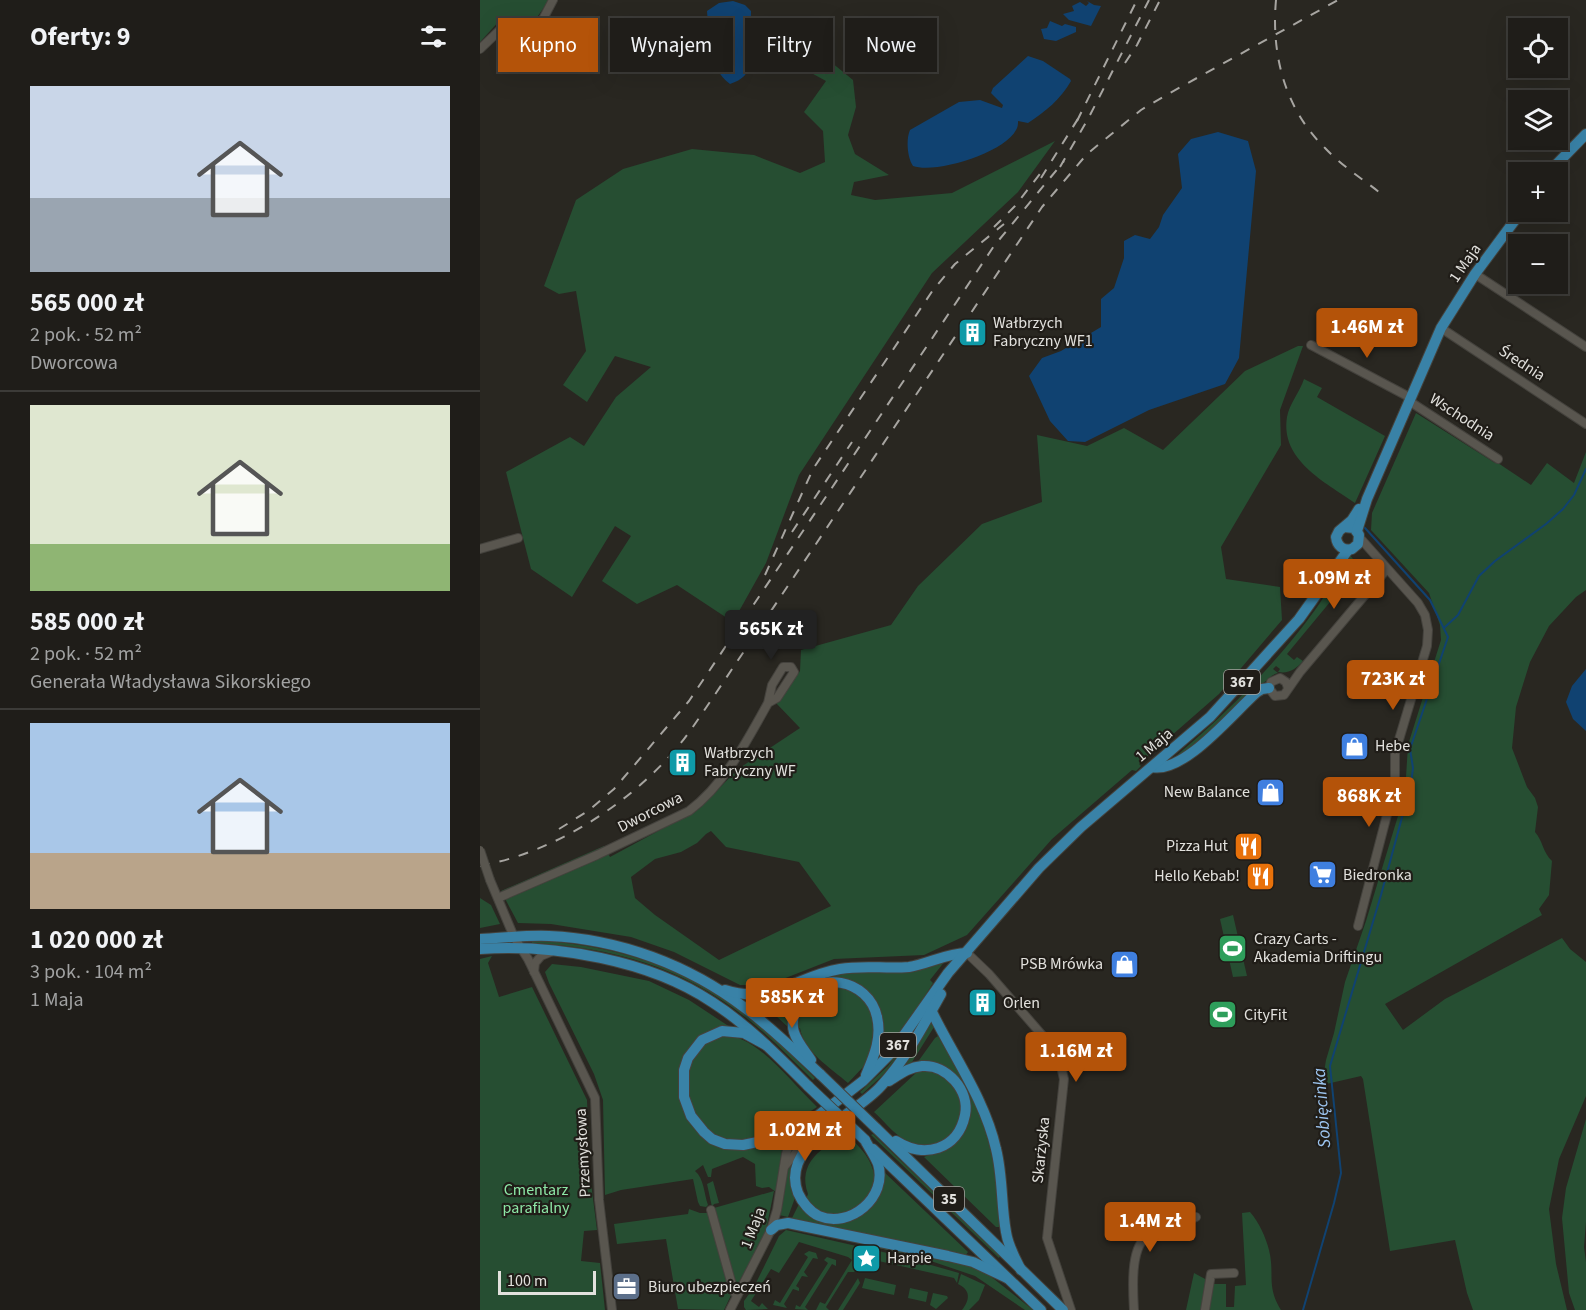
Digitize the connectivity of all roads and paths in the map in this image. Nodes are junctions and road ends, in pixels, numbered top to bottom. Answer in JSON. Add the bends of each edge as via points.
{"nodes":[{"id":1,"x":553,"y":0,"type":"edge"},
{"id":2,"x":480,"y":49,"type":"edge"},
{"id":3,"x":1586,"y":134,"type":"edge"},
{"id":4,"x":1559,"y":162,"type":"edge"},
{"id":5,"x":1514,"y":222,"type":"edge"},
{"id":6,"x":1475,"y":274,"type":"junction"},
{"id":7,"x":1441,"y":328,"type":"junction"},
{"id":8,"x":1311,"y":345,"type":"dead end"},
{"id":9,"x":1586,"y":347,"type":"edge"},
{"id":10,"x":1410,"y":399,"type":"junction"},
{"id":11,"x":1586,"y":424,"type":"edge"},
{"id":12,"x":1498,"y":459,"type":"dead end"},
{"id":13,"x":1367,"y":499,"type":"junction"},
{"id":14,"x":1344,"y":527,"type":"junction"},
{"id":15,"x":1358,"y":534,"type":"junction"},
{"id":16,"x":518,"y":538,"type":"dead end"},
{"id":17,"x":480,"y":549,"type":"edge"},
{"id":18,"x":1347,"y":549,"type":"junction"},
{"id":19,"x":1379,"y":561,"type":"junction"},
{"id":20,"x":1387,"y":569,"type":"junction"},
{"id":21,"x":794,"y":672,"type":"dead end"},
{"id":22,"x":1300,"y":672,"type":"junction"},
{"id":23,"x":1283,"y":679,"type":"junction"},
{"id":24,"x":1269,"y":688,"type":"junction"},
{"id":25,"x":1288,"y":688,"type":"junction"},
{"id":26,"x":1152,"y":767,"type":"junction"},
{"id":27,"x":480,"y":850,"type":"edge"},
{"id":28,"x":498,"y":898,"type":"junction"},
{"id":29,"x":1358,"y":926,"type":"dead end"},
{"id":30,"x":514,"y":937,"type":"junction"},
{"id":31,"x":480,"y":939,"type":"edge"},
{"id":32,"x":480,"y":949,"type":"edge"},
{"id":33,"x":523,"y":949,"type":"junction"},
{"id":34,"x":553,"y":951,"type":"junction"},
{"id":35,"x":967,"y":953,"type":"junction"},
{"id":36,"x":534,"y":972,"type":"junction"},
{"id":37,"x":709,"y":984,"type":"junction"},
{"id":38,"x":932,"y":1012,"type":"junction"},
{"id":39,"x":766,"y":1045,"type":"junction"},
{"id":40,"x":821,"y":1075,"type":"junction"},
{"id":41,"x":863,"y":1081,"type":"junction"},
{"id":42,"x":881,"y":1086,"type":"junction"},
{"id":43,"x":811,"y":1121,"type":"junction"},
{"id":44,"x":876,"y":1128,"type":"junction"},
{"id":45,"x":865,"y":1140,"type":"junction"},
{"id":46,"x":812,"y":1141,"type":"junction"},
{"id":47,"x":784,"y":1167,"type":"junction"},
{"id":48,"x":711,"y":1210,"type":"dead end"},
{"id":49,"x":1196,"y":1217,"type":"dead end"},
{"id":50,"x":771,"y":1230,"type":"junction"},
{"id":51,"x":1010,"y":1259,"type":"junction"},
{"id":52,"x":1021,"y":1270,"type":"junction"},
{"id":53,"x":1234,"y":1273,"type":"dead end"},
{"id":54,"x":1003,"y":1274,"type":"junction"},
{"id":55,"x":737,"y":1295,"type":"junction"},
{"id":56,"x":612,"y":1310,"type":"edge"},
{"id":57,"x":731,"y":1310,"type":"edge"},
{"id":58,"x":1041,"y":1310,"type":"edge"},
{"id":59,"x":1063,"y":1310,"type":"edge"},
{"id":60,"x":1071,"y":1310,"type":"edge"},
{"id":61,"x":1134,"y":1310,"type":"edge"},
{"id":62,"x":1205,"y":1310,"type":"edge"}],
"edges":[{"from":1,"to":2,"type":"street","via":[[538,27],[532,31],[503,27]]},
{"from":3,"to":4,"type":"main road"},
{"from":5,"to":6,"type":"main road","name":"1 Maja","number":"367"},
{"from":6,"to":7,"type":"main road","name":"1 Maja","number":"367"},
{"from":6,"to":9,"type":"street"},
{"from":7,"to":10,"type":"main road","name":"1 Maja","number":"367"},
{"from":7,"to":11,"type":"street","name":"Średnia"},
{"from":8,"to":10,"type":"street","name":"Wschodnia"},
{"from":10,"to":12,"type":"street","name":"Wschodnia"},
{"from":10,"to":13,"type":"main road","name":"1 Maja","number":"367"},
{"from":13,"to":14,"type":"main road","name":"1 Maja","number":"367"},
{"from":13,"to":15,"type":"main road","name":"1 Maja","number":"367"},
{"from":14,"to":15,"type":"main road","via":[[1351,527]]},
{"from":14,"to":18,"type":"main road","number":"367","via":[[1336,537]]},
{"from":15,"to":18,"type":"main road","number":"367","via":[[1358,544]]},
{"from":15,"to":19,"type":"street"},
{"from":16,"to":17,"type":"street"},
{"from":18,"to":19,"type":"street","via":[[1359,549]]},
{"from":18,"to":26,"type":"main road","name":"1 Maja","number":"367","via":[[1299,619],[1234,691]]},
{"from":19,"to":20,"type":"street"},
{"from":20,"to":22,"type":"street"},
{"from":20,"to":29,"type":"street","via":[[1425,615],[1427,646],[1395,753],[1395,784]]},
{"from":21,"to":28,"type":"street","name":"Dworcowa","via":[[777,698],[768,703],[724,773],[689,811]]},
{"from":22,"to":23,"type":"street"},
{"from":22,"to":25,"type":"street"},
{"from":23,"to":24,"type":"street","via":[[1274,680]]},
{"from":23,"to":25,"type":"street"},
{"from":24,"to":25,"type":"street","via":[[1279,697]]},
{"from":24,"to":26,"type":"main road","via":[[1257,692],[1191,754],[1160,768]]},
{"from":26,"to":35,"type":"main road","name":"1 Maja","number":"367","via":[[1040,868]]},
{"from":27,"to":28,"type":"street","name":"Przemysłowa","bridge":true},
{"from":28,"to":30,"type":"street","name":"Przemysłowa"},
{"from":30,"to":31,"type":"main road","number":"35"},
{"from":30,"to":33,"type":"street","name":"Przemysłowa"},
{"from":30,"to":37,"type":"main road","number":"35","via":[[581,939],[637,951]]},
{"from":32,"to":33,"type":"main road","number":"35"},
{"from":33,"to":34,"type":"main road","number":"35"},
{"from":33,"to":36,"type":"street","name":"Przemysłowa"},
{"from":34,"to":36,"type":"street","via":[[541,956]]},
{"from":34,"to":39,"type":"main road","number":"35","via":[[636,968],[676,982],[733,1016]]},
{"from":35,"to":37,"type":"main road","via":[[906,967],[839,969],[771,992],[737,994]]},
{"from":35,"to":38,"type":"main road","name":"1 Maja","number":"367"},
{"from":35,"to":41,"type":"main road","name":"1 Maja","number":"367","via":[[948,973],[892,1052]]},
{"from":35,"to":60,"type":"street","name":"Skarżyska","via":[[1031,1021],[1060,1062],[1064,1079],[1047,1238]]},
{"from":36,"to":56,"type":"street","name":"Przemysłowa","via":[[595,1098],[600,1200]]},
{"from":37,"to":40,"type":"main road","number":"35","via":[[743,1006]]},
{"from":38,"to":42,"type":"main road","name":"1 Maja","number":"367"},
{"from":38,"to":52,"type":"main road","via":[[973,1087],[989,1127],[1000,1171],[1005,1231]]},
{"from":39,"to":43,"type":"main road","via":[[734,1031],[715,1033],[702,1040],[684,1070],[684,1097],[691,1116],[712,1139],[734,1145],[761,1142]]},
{"from":39,"to":45,"type":"main road","number":"35","bridge":true},
{"from":40,"to":41,"type":"main road","via":[[795,1033],[794,1017],[805,993],[817,984],[837,981],[864,993],[877,1016],[878,1041]]},
{"from":40,"to":44,"type":"main road","number":"35","bridge":true},
{"from":41,"to":43,"type":"main road","name":"1 Maja","number":"367"},
{"from":42,"to":44,"type":"main road","via":[[907,1070],[931,1066],[956,1082],[964,1097],[965,1115],[956,1134],[937,1150],[906,1148]]},
{"from":42,"to":46,"type":"main road","name":"1 Maja","number":"367"},
{"from":43,"to":47,"type":"street","name":"1 Maja","via":[[789,1144]]},
{"from":44,"to":51,"type":"main road","number":"35"},
{"from":45,"to":46,"type":"main road","via":[[878,1165],[874,1196],[864,1209],[839,1219],[812,1211],[798,1191],[796,1167]]},
{"from":45,"to":54,"type":"main road","number":"35"},
{"from":46,"to":47,"type":"street","name":"1 Maja"},
{"from":47,"to":50,"type":"street","name":"1 Maja"},
{"from":48,"to":55,"type":"street","name":"1 Maja"},
{"from":49,"to":61,"type":"street","via":[[1143,1239],[1135,1256]]},
{"from":50,"to":54,"type":"main road","via":[[789,1223],[973,1262]]},
{"from":50,"to":55,"type":"street","name":"1 Maja"},
{"from":51,"to":52,"type":"main road","number":"35"},
{"from":51,"to":54,"type":"main road"},
{"from":52,"to":59,"type":"main road","number":"35"},
{"from":53,"to":62,"type":"street","via":[[1211,1274]]},
{"from":54,"to":58,"type":"main road","number":"35"},
{"from":55,"to":57,"type":"street","name":"1 Maja"}]}
